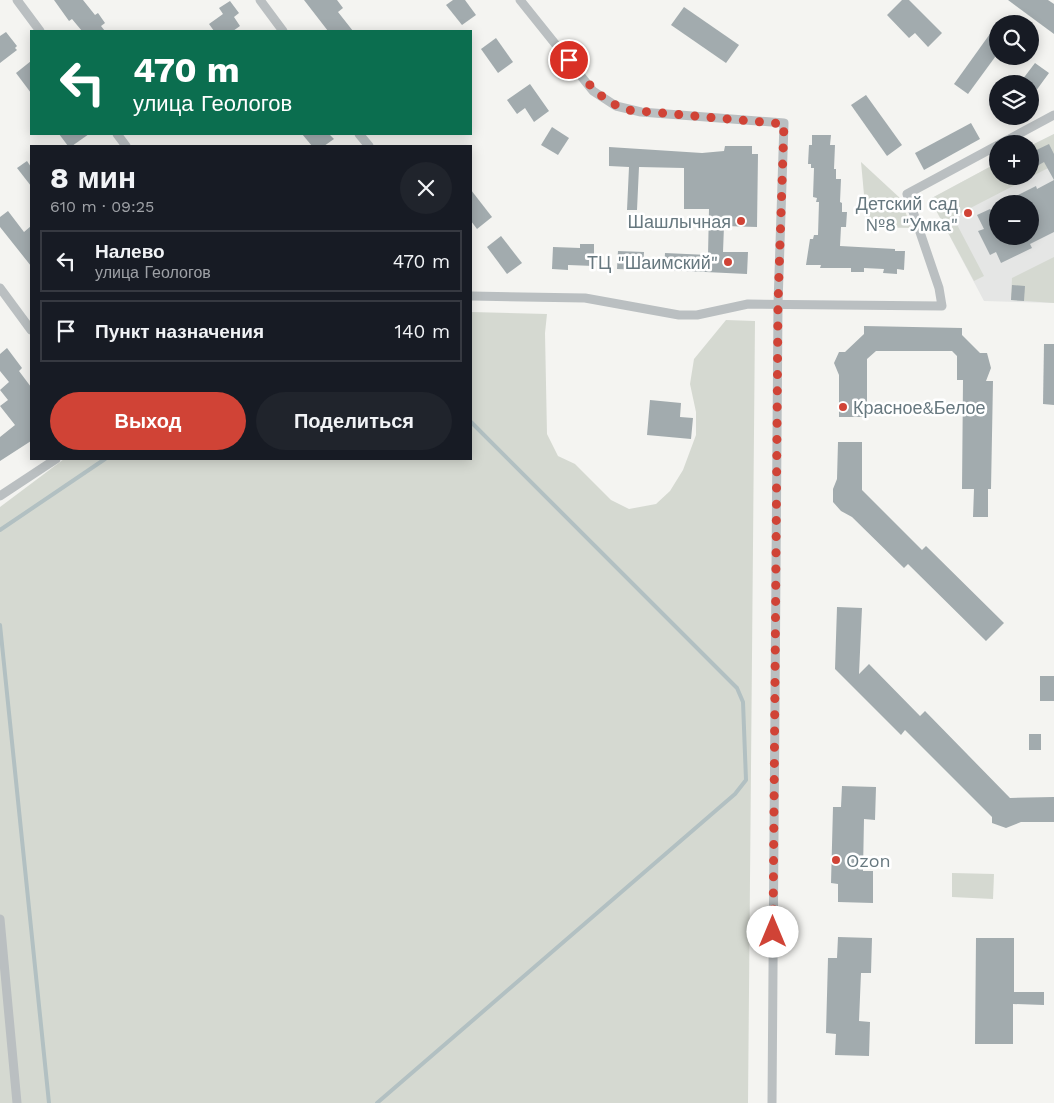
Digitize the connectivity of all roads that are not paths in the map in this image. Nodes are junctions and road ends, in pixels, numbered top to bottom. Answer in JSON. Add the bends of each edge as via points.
{"nodes":[{"id":1,"x":17,"y":0,"type":"edge"},
{"id":2,"x":260,"y":0,"type":"edge"},
{"id":3,"x":520,"y":0,"type":"edge"},
{"id":4,"x":39,"y":30,"type":"edge"},
{"id":5,"x":282,"y":30,"type":"edge"},
{"id":6,"x":1054,"y":115,"type":"edge"},
{"id":7,"x":1016,"y":135,"type":"edge"},
{"id":8,"x":989,"y":149,"type":"edge"},
{"id":9,"x":0,"y":288,"type":"edge"},
{"id":10,"x":472,"y":296,"type":"edge"},
{"id":11,"x":778,"y":304,"type":"junction"},
{"id":12,"x":30,"y":329,"type":"edge"},
{"id":13,"x":54,"y":460,"type":"edge"},
{"id":14,"x":0,"y":496,"type":"edge"},
{"id":15,"x":0,"y":919,"type":"edge"},
{"id":16,"x":17,"y":1103,"type":"edge"},
{"id":17,"x":772,"y":1103,"type":"edge"}],
"edges":[{"from":1,"to":4,"type":"street"},
{"from":2,"to":5,"type":"street"},
{"from":3,"to":11,"type":"street","via":[[594,91],[616,106],[640,112],[784,124]]},
{"from":6,"to":7,"type":"street"},
{"from":8,"to":11,"type":"street","via":[[907,194],[939,288],[942,306]]},
{"from":9,"to":12,"type":"street"},
{"from":10,"to":11,"type":"street","via":[[585,298],[679,315],[697,315],[748,304]]},
{"from":11,"to":17,"type":"street"},
{"from":13,"to":14,"type":"street"},
{"from":15,"to":16,"type":"street"}]}
